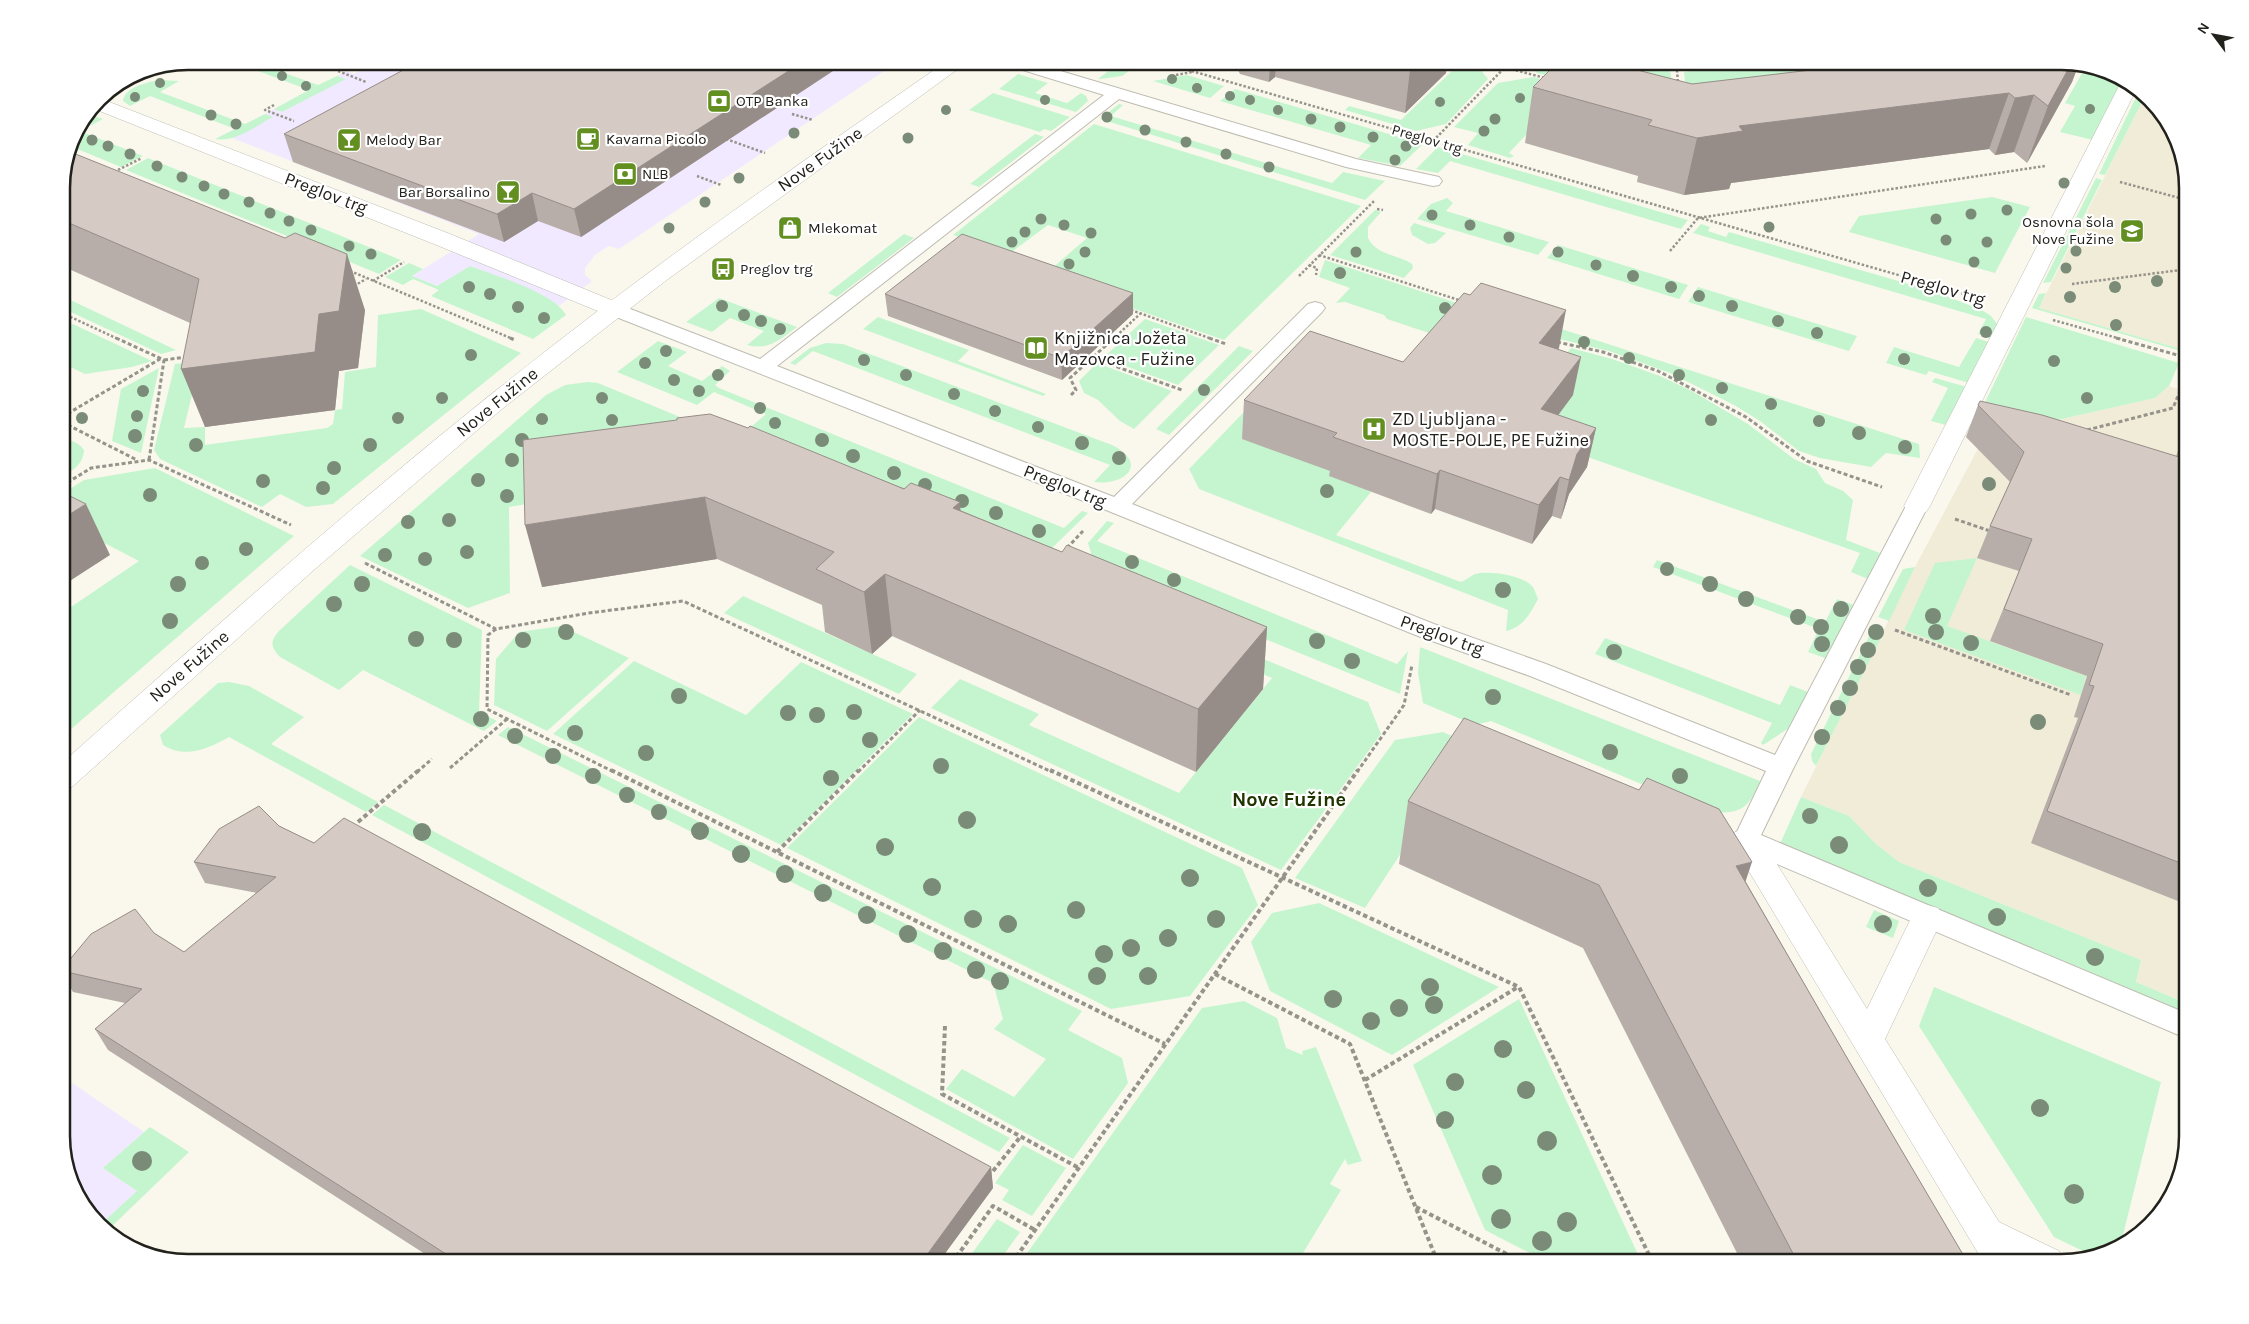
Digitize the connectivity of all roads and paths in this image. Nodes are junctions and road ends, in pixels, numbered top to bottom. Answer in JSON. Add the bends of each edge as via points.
{"nodes":[{"id":1,"x":340,"y":70,"type":"edge"},
{"id":2,"x":947,"y":70,"type":"edge"},
{"id":3,"x":1039,"y":70,"type":"edge"},
{"id":4,"x":1188,"y":70,"type":"edge"},
{"id":5,"x":1502,"y":70,"type":"edge"},
{"id":6,"x":1512,"y":70,"type":"edge"},
{"id":7,"x":1676,"y":70,"type":"edge"},
{"id":8,"x":1825,"y":70,"type":"edge"},
{"id":9,"x":1829,"y":71,"type":"edge"},
{"id":10,"x":1551,"y":80,"type":"edge"},
{"id":11,"x":366,"y":82,"type":"dead end"},
{"id":12,"x":1679,"y":87,"type":"edge"},
{"id":13,"x":2127,"y":90,"type":"edge"},
{"id":14,"x":1117,"y":93,"type":"junction"},
{"id":15,"x":274,"y":105,"type":"dead end"},
{"id":16,"x":103,"y":106,"type":"edge"},
{"id":17,"x":294,"y":120,"type":"dead end"},
{"id":18,"x":183,"y":138,"type":"junction"},
{"id":19,"x":726,"y":140,"type":"edge"},
{"id":20,"x":1433,"y":141,"type":"junction"},
{"id":21,"x":1427,"y":148,"type":"dead end"},
{"id":22,"x":772,"y":155,"type":"dead end"},
{"id":23,"x":2093,"y":159,"type":"junction"},
{"id":24,"x":106,"y":170,"type":"edge"},
{"id":25,"x":114,"y":173,"type":"junction"},
{"id":26,"x":123,"y":177,"type":"edge"},
{"id":27,"x":2113,"y":180,"type":"dead end"},
{"id":28,"x":1434,"y":181,"type":"dead end"},
{"id":29,"x":2179,"y":198,"type":"edge"},
{"id":30,"x":1377,"y":209,"type":"dead end"},
{"id":31,"x":1383,"y":210,"type":"dead end"},
{"id":32,"x":1698,"y":218,"type":"junction"},
{"id":33,"x":1670,"y":251,"type":"dead end"},
{"id":34,"x":1320,"y":255,"type":"dead end"},
{"id":35,"x":405,"y":262,"type":"dead end"},
{"id":36,"x":2179,"y":270,"type":"edge"},
{"id":37,"x":348,"y":271,"type":"dead end"},
{"id":38,"x":366,"y":278,"type":"junction"},
{"id":39,"x":373,"y":281,"type":"junction"},
{"id":40,"x":2067,"y":285,"type":"dead end"},
{"id":41,"x":351,"y":288,"type":"dead end"},
{"id":42,"x":1468,"y":303,"type":"edge"},
{"id":43,"x":1122,"y":307,"type":"edge"},
{"id":44,"x":1315,"y":308,"type":"dead end"},
{"id":45,"x":614,"y":309,"type":"junction"},
{"id":46,"x":2017,"y":310,"type":"junction"},
{"id":47,"x":1140,"y":314,"type":"junction"},
{"id":48,"x":70,"y":317,"type":"edge"},
{"id":49,"x":1548,"y":340,"type":"edge"},
{"id":50,"x":523,"y":344,"type":"dead end"},
{"id":51,"x":1229,"y":345,"type":"dead end"},
{"id":52,"x":2179,"y":355,"type":"edge"},
{"id":53,"x":191,"y":356,"type":"edge"},
{"id":54,"x":1092,"y":358,"type":"junction"},
{"id":55,"x":162,"y":360,"type":"junction"},
{"id":56,"x":763,"y":367,"type":"junction"},
{"id":57,"x":1183,"y":390,"type":"dead end"},
{"id":58,"x":1071,"y":394,"type":"dead end"},
{"id":59,"x":2179,"y":394,"type":"edge"},
{"id":60,"x":70,"y":412,"type":"edge"},
{"id":61,"x":70,"y":426,"type":"edge"},
{"id":62,"x":2079,"y":432,"type":"edge"},
{"id":63,"x":149,"y":460,"type":"junction"},
{"id":64,"x":138,"y":461,"type":"junction"},
{"id":65,"x":70,"y":481,"type":"edge"},
{"id":66,"x":1918,"y":503,"type":"junction"},
{"id":67,"x":1117,"y":506,"type":"junction"},
{"id":68,"x":297,"y":528,"type":"dead end"},
{"id":69,"x":360,"y":560,"type":"dead end"},
{"id":70,"x":1859,"y":617,"type":"junction"},
{"id":71,"x":496,"y":629,"type":"junction"},
{"id":72,"x":2071,"y":694,"type":"dead end"},
{"id":73,"x":1404,"y":705,"type":"dead end"},
{"id":74,"x":920,"y":710,"type":"junction"},
{"id":75,"x":507,"y":719,"type":"junction"},
{"id":76,"x":432,"y":759,"type":"dead end"},
{"id":77,"x":1780,"y":767,"type":"junction"},
{"id":78,"x":450,"y":768,"type":"dead end"},
{"id":79,"x":70,"y":772,"type":"edge"},
{"id":80,"x":358,"y":822,"type":"dead end"},
{"id":81,"x":1746,"y":840,"type":"junction"},
{"id":82,"x":777,"y":852,"type":"junction"},
{"id":83,"x":1283,"y":878,"type":"junction"},
{"id":84,"x":1927,"y":917,"type":"junction"},
{"id":85,"x":1215,"y":974,"type":"junction"},
{"id":86,"x":1519,"y":987,"type":"junction"},
{"id":87,"x":2179,"y":1023,"type":"edge"},
{"id":88,"x":945,"y":1026,"type":"dead end"},
{"id":89,"x":1868,"y":1041,"type":"junction"},
{"id":90,"x":1166,"y":1044,"type":"junction"},
{"id":91,"x":1365,"y":1080,"type":"junction"},
{"id":92,"x":1021,"y":1136,"type":"junction"},
{"id":93,"x":1079,"y":1168,"type":"junction"},
{"id":94,"x":994,"y":1172,"type":"dead end"},
{"id":95,"x":1416,"y":1206,"type":"junction"},
{"id":96,"x":1035,"y":1230,"type":"junction"},
{"id":97,"x":1996,"y":1249,"type":"edge"},
{"id":98,"x":958,"y":1254,"type":"edge"},
{"id":99,"x":1018,"y":1254,"type":"edge"},
{"id":100,"x":1435,"y":1254,"type":"edge"},
{"id":101,"x":1507,"y":1254,"type":"edge"},
{"id":102,"x":1649,"y":1254,"type":"edge"},
{"id":103,"x":2014,"y":1254,"type":"edge"}],
"edges":[{"from":1,"to":11,"type":"path"},
{"from":2,"to":45,"type":"street","name":"Nove Fužine","via":[[721,229]]},
{"from":3,"to":14,"type":"lane"},
{"from":4,"to":20,"type":"path","name":"Preglov trg"},
{"from":5,"to":20,"type":"path"},
{"from":6,"to":10,"type":"path"},
{"from":7,"to":12,"type":"path"},
{"from":8,"to":9,"type":"path"},
{"from":13,"to":23,"type":"street"},
{"from":14,"to":28,"type":"lane","via":[[1352,163]]},
{"from":14,"to":56,"type":"lane"},
{"from":15,"to":17,"type":"path","via":[[265,110]]},
{"from":16,"to":18,"type":"street","name":"Preglov trg"},
{"from":18,"to":25,"type":"path"},
{"from":18,"to":45,"type":"street","name":"Preglov trg"},
{"from":19,"to":22,"type":"path"},
{"from":20,"to":21,"type":"path"},
{"from":20,"to":32,"type":"path","name":"Preglov trg"},
{"from":23,"to":32,"type":"path","name":"Preglov trg"},
{"from":23,"to":46,"type":"street"},
{"from":24,"to":25,"type":"path"},
{"from":25,"to":26,"type":"path"},
{"from":27,"to":29,"type":"path"},
{"from":30,"to":31,"type":"path"},
{"from":32,"to":33,"type":"path"},
{"from":32,"to":46,"type":"path","name":"Preglov trg"},
{"from":34,"to":42,"type":"path"},
{"from":35,"to":39,"type":"path"},
{"from":36,"to":40,"type":"path"},
{"from":37,"to":38,"type":"path"},
{"from":38,"to":39,"type":"path"},
{"from":38,"to":41,"type":"path"},
{"from":39,"to":50,"type":"path"},
{"from":43,"to":47,"type":"path"},
{"from":44,"to":67,"type":"lane"},
{"from":45,"to":56,"type":"lane","name":"Preglov trg"},
{"from":45,"to":79,"type":"street","name":"Nove Fužine","via":[[443,446]]},
{"from":46,"to":52,"type":"path","name":"Preglov trg"},
{"from":46,"to":66,"type":"street"},
{"from":47,"to":51,"type":"path"},
{"from":47,"to":54,"type":"path"},
{"from":48,"to":55,"type":"path"},
{"from":49,"to":66,"type":"path","via":[[1604,352],[1658,371],[1746,417],[1808,462]]},
{"from":53,"to":55,"type":"path"},
{"from":54,"to":57,"type":"path"},
{"from":54,"to":58,"type":"path","via":[[1070,378],[1076,390]]},
{"from":55,"to":60,"type":"path"},
{"from":55,"to":63,"type":"path"},
{"from":56,"to":67,"type":"lane","name":"Preglov trg"},
{"from":59,"to":62,"type":"path","via":[[2173,408]]},
{"from":61,"to":64,"type":"path"},
{"from":63,"to":64,"type":"path"},
{"from":63,"to":68,"type":"path"},
{"from":64,"to":65,"type":"path","via":[[91,468]]},
{"from":66,"to":70,"type":"lane"},
{"from":67,"to":77,"type":"lane","name":"Preglov trg"},
{"from":69,"to":71,"type":"path"},
{"from":70,"to":72,"type":"path"},
{"from":70,"to":77,"type":"lane"},
{"from":71,"to":74,"type":"path","via":[[683,601]]},
{"from":71,"to":75,"type":"path","via":[[488,635],[487,709]]},
{"from":73,"to":83,"type":"path"},
{"from":74,"to":82,"type":"path"},
{"from":74,"to":83,"type":"path"},
{"from":75,"to":78,"type":"path"},
{"from":75,"to":82,"type":"path"},
{"from":76,"to":80,"type":"path"},
{"from":77,"to":81,"type":"lane"},
{"from":81,"to":84,"type":"lane"},
{"from":81,"to":89,"type":"street"},
{"from":82,"to":90,"type":"path"},
{"from":83,"to":85,"type":"path"},
{"from":83,"to":86,"type":"path"},
{"from":84,"to":87,"type":"lane"},
{"from":84,"to":89,"type":"street"},
{"from":85,"to":90,"type":"path"},
{"from":85,"to":91,"type":"path","via":[[1350,1044]]},
{"from":86,"to":91,"type":"path"},
{"from":86,"to":102,"type":"path"},
{"from":88,"to":92,"type":"path","via":[[942,1094]]},
{"from":89,"to":97,"type":"street"},
{"from":90,"to":93,"type":"path"},
{"from":91,"to":95,"type":"path"},
{"from":92,"to":93,"type":"path"},
{"from":92,"to":94,"type":"path"},
{"from":93,"to":96,"type":"path"},
{"from":95,"to":100,"type":"path"},
{"from":95,"to":101,"type":"path"},
{"from":96,"to":98,"type":"path","via":[[993,1206]]},
{"from":96,"to":99,"type":"path"},
{"from":97,"to":103,"type":"street"}]}
